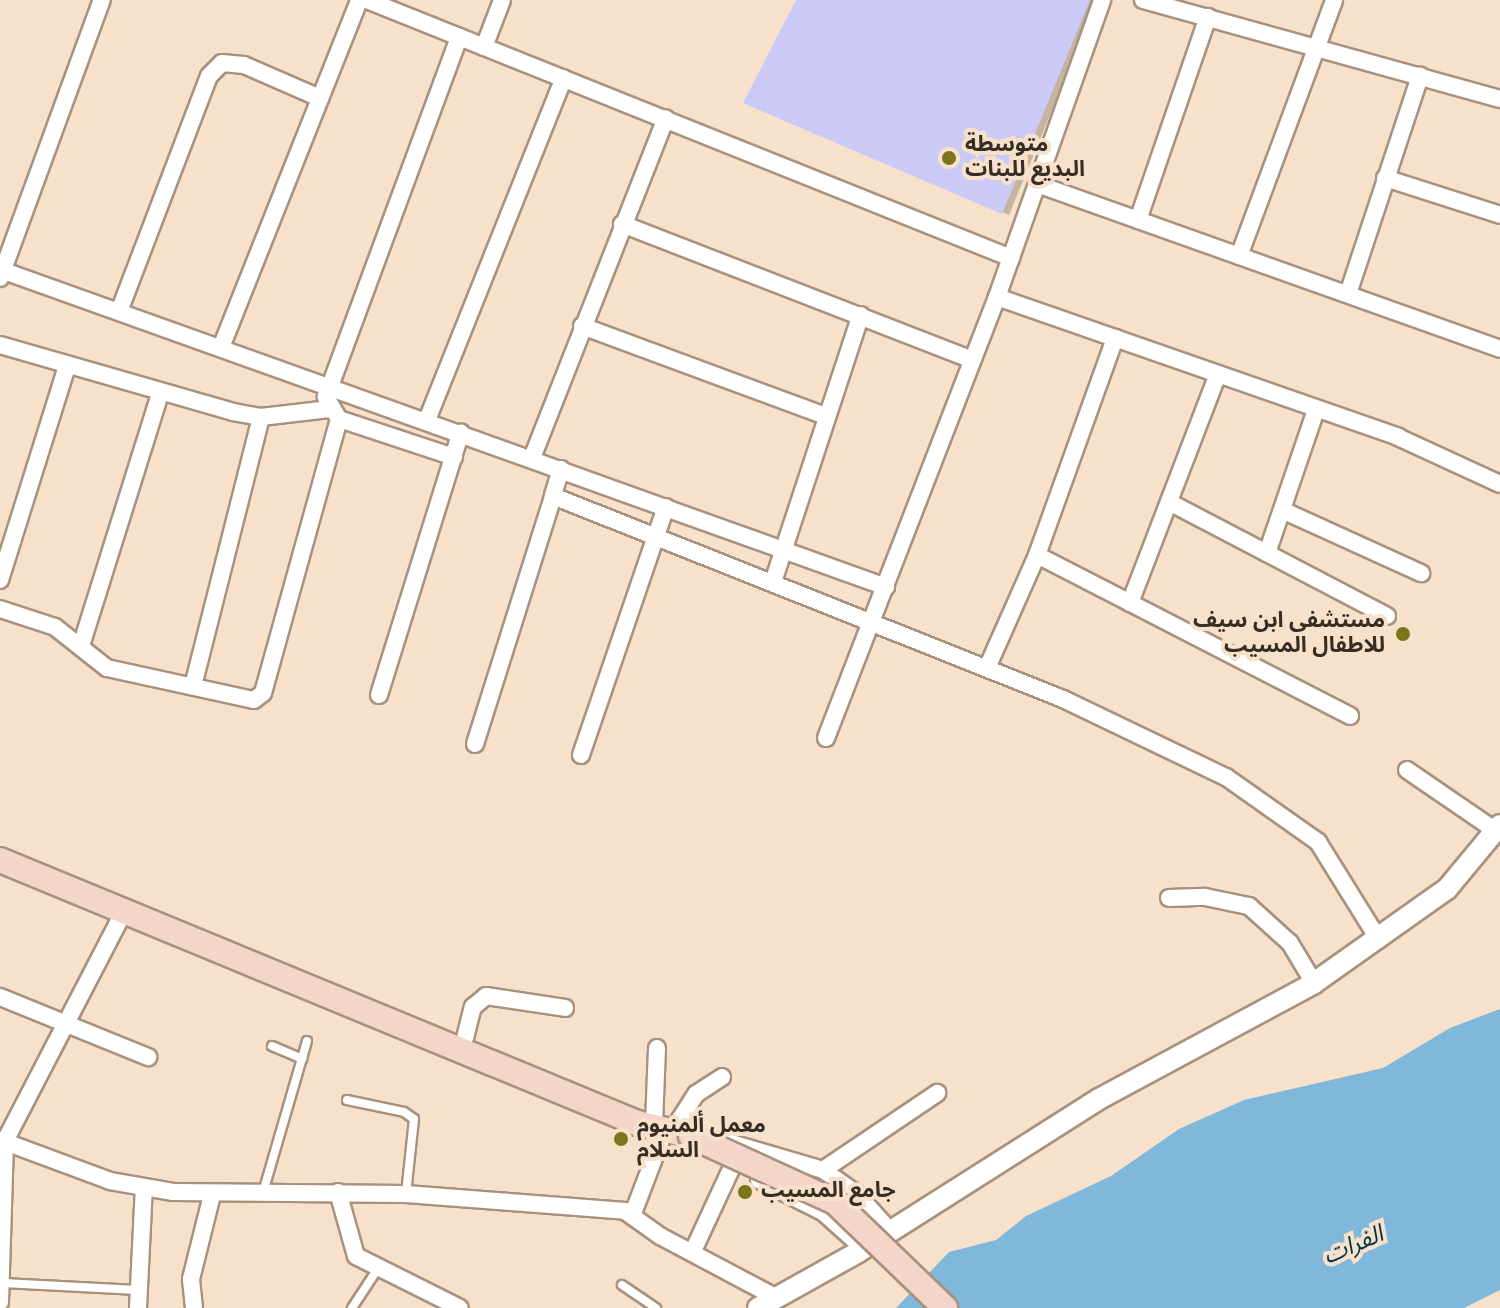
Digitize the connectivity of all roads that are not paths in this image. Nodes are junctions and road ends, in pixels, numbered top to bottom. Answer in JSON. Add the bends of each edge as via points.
{"nodes":[{"id":1,"x":102,"y":0,"type":"edge"},
{"id":2,"x":359,"y":0,"type":"edge"},
{"id":3,"x":367,"y":0,"type":"edge"},
{"id":4,"x":502,"y":0,"type":"edge"},
{"id":5,"x":1102,"y":0,"type":"edge"},
{"id":6,"x":1143,"y":0,"type":"edge"},
{"id":7,"x":1334,"y":0,"type":"edge"},
{"id":8,"x":1208,"y":17,"type":"junction"},
{"id":9,"x":459,"y":37,"type":"junction"},
{"id":10,"x":484,"y":47,"type":"junction"},
{"id":11,"x":1319,"y":47,"type":"junction"},
{"id":12,"x":1420,"y":76,"type":"junction"},
{"id":13,"x":564,"y":78,"type":"junction"},
{"id":14,"x":320,"y":98,"type":"junction"},
{"id":15,"x":1500,"y":99,"type":"edge"},
{"id":16,"x":666,"y":118,"type":"junction"},
{"id":17,"x":1385,"y":178,"type":"junction"},
{"id":18,"x":1037,"y":184,"type":"junction"},
{"id":19,"x":1500,"y":215,"type":"edge"},
{"id":20,"x":1138,"y":220,"type":"junction"},
{"id":21,"x":622,"y":224,"type":"junction"},
{"id":22,"x":1239,"y":256,"type":"junction"},
{"id":23,"x":1011,"y":258,"type":"junction"},
{"id":24,"x":2,"y":275,"type":"edge"},
{"id":25,"x":1348,"y":294,"type":"junction"},
{"id":26,"x":997,"y":297,"type":"junction"},
{"id":27,"x":120,"y":309,"type":"junction"},
{"id":28,"x":861,"y":315,"type":"junction"},
{"id":29,"x":582,"y":326,"type":"junction"},
{"id":30,"x":1115,"y":338,"type":"junction"},
{"id":31,"x":0,"y":345,"type":"edge"},
{"id":32,"x":222,"y":345,"type":"junction"},
{"id":33,"x":1500,"y":349,"type":"edge"},
{"id":34,"x":973,"y":360,"type":"junction"},
{"id":35,"x":67,"y":366,"type":"junction"},
{"id":36,"x":1218,"y":374,"type":"junction"},
{"id":37,"x":329,"y":384,"type":"junction"},
{"id":38,"x":160,"y":394,"type":"junction"},
{"id":39,"x":1316,"y":410,"type":"junction"},
{"id":40,"x":334,"y":414,"type":"junction"},
{"id":41,"x":825,"y":416,"type":"junction"},
{"id":42,"x":261,"y":417,"type":"junction"},
{"id":43,"x":427,"y":420,"type":"junction"},
{"id":44,"x":461,"y":432,"type":"junction"},
{"id":45,"x":454,"y":457,"type":"junction"},
{"id":46,"x":532,"y":458,"type":"junction"},
{"id":47,"x":561,"y":469,"type":"junction"},
{"id":48,"x":1500,"y":484,"type":"edge"},
{"id":49,"x":553,"y":496,"type":"junction"},
{"id":50,"x":1169,"y":502,"type":"junction"},
{"id":51,"x":666,"y":507,"type":"junction"},
{"id":52,"x":1282,"y":510,"type":"junction"},
{"id":53,"x":656,"y":537,"type":"junction"},
{"id":54,"x":781,"y":549,"type":"junction"},
{"id":55,"x":1267,"y":553,"type":"junction"},
{"id":56,"x":1037,"y":555,"type":"junction"},
{"id":57,"x":1421,"y":573,"type":"dead end"},
{"id":58,"x":0,"y":580,"type":"edge"},
{"id":59,"x":773,"y":582,"type":"junction"},
{"id":60,"x":886,"y":587,"type":"junction"},
{"id":61,"x":1130,"y":603,"type":"junction"},
{"id":62,"x":0,"y":609,"type":"edge"},
{"id":63,"x":1387,"y":616,"type":"dead end"},
{"id":64,"x":875,"y":621,"type":"junction"},
{"id":65,"x":81,"y":646,"type":"junction"},
{"id":66,"x":987,"y":668,"type":"junction"},
{"id":67,"x":193,"y":686,"type":"junction"},
{"id":68,"x":379,"y":695,"type":"dead end"},
{"id":69,"x":1350,"y":716,"type":"dead end"},
{"id":70,"x":826,"y":738,"type":"dead end"},
{"id":71,"x":475,"y":744,"type":"dead end"},
{"id":72,"x":581,"y":755,"type":"dead end"},
{"id":73,"x":1407,"y":770,"type":"dead end"},
{"id":74,"x":1498,"y":828,"type":"edge"},
{"id":75,"x":0,"y":844,"type":"edge"},
{"id":76,"x":0,"y":860,"type":"edge"},
{"id":77,"x":1169,"y":898,"type":"dead end"},
{"id":78,"x":124,"y":911,"type":"junction"},
{"id":79,"x":1379,"y":940,"type":"junction"},
{"id":80,"x":1314,"y":983,"type":"junction"},
{"id":81,"x":0,"y":997,"type":"edge"},
{"id":82,"x":565,"y":1008,"type":"dead end"},
{"id":83,"x":66,"y":1024,"type":"junction"},
{"id":84,"x":465,"y":1038,"type":"junction"},
{"id":85,"x":307,"y":1041,"type":"dead end"},
{"id":86,"x":272,"y":1046,"type":"dead end"},
{"id":87,"x":657,"y":1048,"type":"dead end"},
{"id":88,"x":148,"y":1057,"type":"dead end"},
{"id":89,"x":302,"y":1059,"type":"junction"},
{"id":90,"x":722,"y":1077,"type":"dead end"},
{"id":91,"x":937,"y":1093,"type":"dead end"},
{"id":92,"x":347,"y":1100,"type":"dead end"},
{"id":93,"x":671,"y":1129,"type":"junction"},
{"id":94,"x":2,"y":1140,"type":"edge"},
{"id":95,"x":732,"y":1167,"type":"junction"},
{"id":96,"x":823,"y":1170,"type":"junction"},
{"id":97,"x":144,"y":1187,"type":"junction"},
{"id":98,"x":264,"y":1189,"type":"junction"},
{"id":99,"x":338,"y":1192,"type":"junction"},
{"id":100,"x":406,"y":1194,"type":"junction"},
{"id":101,"x":212,"y":1195,"type":"junction"},
{"id":102,"x":632,"y":1216,"type":"junction"},
{"id":103,"x":890,"y":1231,"type":"junction"},
{"id":104,"x":863,"y":1248,"type":"junction"},
{"id":105,"x":693,"y":1251,"type":"junction"},
{"id":106,"x":377,"y":1270,"type":"junction"},
{"id":107,"x":2,"y":1283,"type":"edge"},
{"id":108,"x":622,"y":1285,"type":"dead end"},
{"id":109,"x":139,"y":1290,"type":"junction"},
{"id":110,"x":0,"y":1302,"type":"edge"},
{"id":111,"x":767,"y":1302,"type":"edge"},
{"id":112,"x":138,"y":1308,"type":"edge"},
{"id":113,"x":194,"y":1308,"type":"edge"},
{"id":114,"x":352,"y":1308,"type":"edge"},
{"id":115,"x":460,"y":1308,"type":"edge"},
{"id":116,"x":656,"y":1308,"type":"edge"},
{"id":117,"x":945,"y":1308,"type":"edge"}],
"edges":[{"from":1,"to":24,"type":"street"},
{"from":2,"to":14,"type":"street"},
{"from":3,"to":9,"type":"street"},
{"from":4,"to":10,"type":"street"},
{"from":5,"to":18,"type":"street"},
{"from":6,"to":8,"type":"street"},
{"from":7,"to":11,"type":"street"},
{"from":8,"to":11,"type":"street"},
{"from":8,"to":20,"type":"street"},
{"from":9,"to":10,"type":"street"},
{"from":9,"to":37,"type":"street"},
{"from":10,"to":13,"type":"street"},
{"from":11,"to":12,"type":"street"},
{"from":11,"to":22,"type":"street"},
{"from":12,"to":15,"type":"street"},
{"from":12,"to":17,"type":"street"},
{"from":13,"to":16,"type":"street"},
{"from":13,"to":43,"type":"street"},
{"from":14,"to":27,"type":"street","via":[[244,65],[222,63],[209,76]]},
{"from":14,"to":32,"type":"street"},
{"from":16,"to":21,"type":"street"},
{"from":16,"to":23,"type":"street"},
{"from":17,"to":19,"type":"street"},
{"from":17,"to":25,"type":"street"},
{"from":18,"to":20,"type":"street"},
{"from":18,"to":23,"type":"street"},
{"from":20,"to":22,"type":"street"},
{"from":21,"to":28,"type":"street"},
{"from":21,"to":29,"type":"street"},
{"from":22,"to":25,"type":"street"},
{"from":23,"to":26,"type":"street"},
{"from":24,"to":27,"type":"street"},
{"from":25,"to":33,"type":"street"},
{"from":26,"to":30,"type":"street"},
{"from":26,"to":34,"type":"street"},
{"from":27,"to":32,"type":"street"},
{"from":28,"to":34,"type":"street"},
{"from":28,"to":41,"type":"street"},
{"from":29,"to":41,"type":"street"},
{"from":29,"to":46,"type":"street"},
{"from":30,"to":36,"type":"street"},
{"from":30,"to":56,"type":"street"},
{"from":31,"to":35,"type":"street"},
{"from":32,"to":37,"type":"street"},
{"from":34,"to":60,"type":"street"},
{"from":35,"to":38,"type":"street"},
{"from":35,"to":58,"type":"street"},
{"from":36,"to":39,"type":"street"},
{"from":36,"to":50,"type":"street"},
{"from":37,"to":40,"type":"street"},
{"from":37,"to":43,"type":"street"},
{"from":38,"to":42,"type":"street"},
{"from":38,"to":65,"type":"street"},
{"from":39,"to":48,"type":"street","via":[[1426,448]]},
{"from":39,"to":52,"type":"street"},
{"from":40,"to":42,"type":"street"},
{"from":40,"to":45,"type":"street"},
{"from":40,"to":67,"type":"street","via":[[263,693],[242,701]]},
{"from":41,"to":54,"type":"street"},
{"from":42,"to":67,"type":"street"},
{"from":43,"to":44,"type":"street"},
{"from":44,"to":45,"type":"street"},
{"from":44,"to":46,"type":"street"},
{"from":45,"to":68,"type":"street"},
{"from":46,"to":47,"type":"street"},
{"from":47,"to":49,"type":"street"},
{"from":47,"to":51,"type":"street"},
{"from":49,"to":53,"type":"street"},
{"from":49,"to":71,"type":"street"},
{"from":50,"to":55,"type":"street"},
{"from":50,"to":61,"type":"street"},
{"from":51,"to":53,"type":"street"},
{"from":51,"to":54,"type":"street"},
{"from":52,"to":55,"type":"street"},
{"from":52,"to":57,"type":"street"},
{"from":53,"to":59,"type":"street"},
{"from":53,"to":72,"type":"street"},
{"from":54,"to":59,"type":"street"},
{"from":54,"to":60,"type":"street"},
{"from":55,"to":63,"type":"street"},
{"from":56,"to":61,"type":"street"},
{"from":56,"to":66,"type":"street"},
{"from":59,"to":64,"type":"street"},
{"from":60,"to":64,"type":"street"},
{"from":61,"to":69,"type":"street"},
{"from":62,"to":65,"type":"street","via":[[55,627]]},
{"from":64,"to":66,"type":"street"},
{"from":64,"to":70,"type":"street"},
{"from":65,"to":67,"type":"street","via":[[107,668]]},
{"from":66,"to":79,"type":"street","via":[[1167,747],[1272,806],[1332,859]]},
{"from":73,"to":74,"type":"street"},
{"from":74,"to":79,"type":"street","via":[[1447,889]]},
{"from":75,"to":84,"type":"main road"},
{"from":76,"to":78,"type":"main road"},
{"from":77,"to":80,"type":"street","via":[[1205,897],[1249,906],[1290,943]]},
{"from":78,"to":83,"type":"street"},
{"from":78,"to":93,"type":"main road","via":[[637,1123]]},
{"from":79,"to":80,"type":"street"},
{"from":80,"to":103,"type":"street","via":[[1099,1099]]},
{"from":81,"to":83,"type":"street"},
{"from":82,"to":84,"type":"street","via":[[486,996],[473,1007]]},
{"from":83,"to":88,"type":"street"},
{"from":83,"to":94,"type":"street"},
{"from":84,"to":93,"type":"main road","via":[[633,1105]]},
{"from":85,"to":89,"type":"lane"},
{"from":86,"to":89,"type":"lane"},
{"from":87,"to":93,"type":"street"},
{"from":89,"to":98,"type":"lane"},
{"from":90,"to":93,"type":"street","via":[[696,1094]]},
{"from":91,"to":96,"type":"street"},
{"from":92,"to":100,"type":"lane","via":[[404,1112],[414,1119]]},
{"from":93,"to":95,"type":"street"},
{"from":93,"to":96,"type":"street"},
{"from":93,"to":102,"type":"street"},
{"from":93,"to":117,"type":"main road","bridge":true,"via":[[835,1202]]},
{"from":94,"to":97,"type":"street","via":[[110,1181]]},
{"from":94,"to":107,"type":"street"},
{"from":95,"to":104,"type":"street","via":[[823,1212]]},
{"from":95,"to":105,"type":"street"},
{"from":96,"to":103,"type":"street","via":[[857,1194]]},
{"from":97,"to":101,"type":"street"},
{"from":97,"to":109,"type":"street"},
{"from":98,"to":99,"type":"street"},
{"from":98,"to":101,"type":"street"},
{"from":99,"to":100,"type":"street"},
{"from":99,"to":106,"type":"street","via":[[350,1246]]},
{"from":100,"to":102,"type":"street","via":[[625,1211]]},
{"from":101,"to":113,"type":"street","via":[[191,1279]]},
{"from":102,"to":105,"type":"street"},
{"from":103,"to":104,"type":"street"},
{"from":104,"to":111,"type":"street"},
{"from":105,"to":111,"type":"street"},
{"from":106,"to":114,"type":"lane"},
{"from":106,"to":115,"type":"street"},
{"from":107,"to":109,"type":"lane"},
{"from":107,"to":110,"type":"street"},
{"from":108,"to":116,"type":"lane"},
{"from":109,"to":112,"type":"street"}]}
